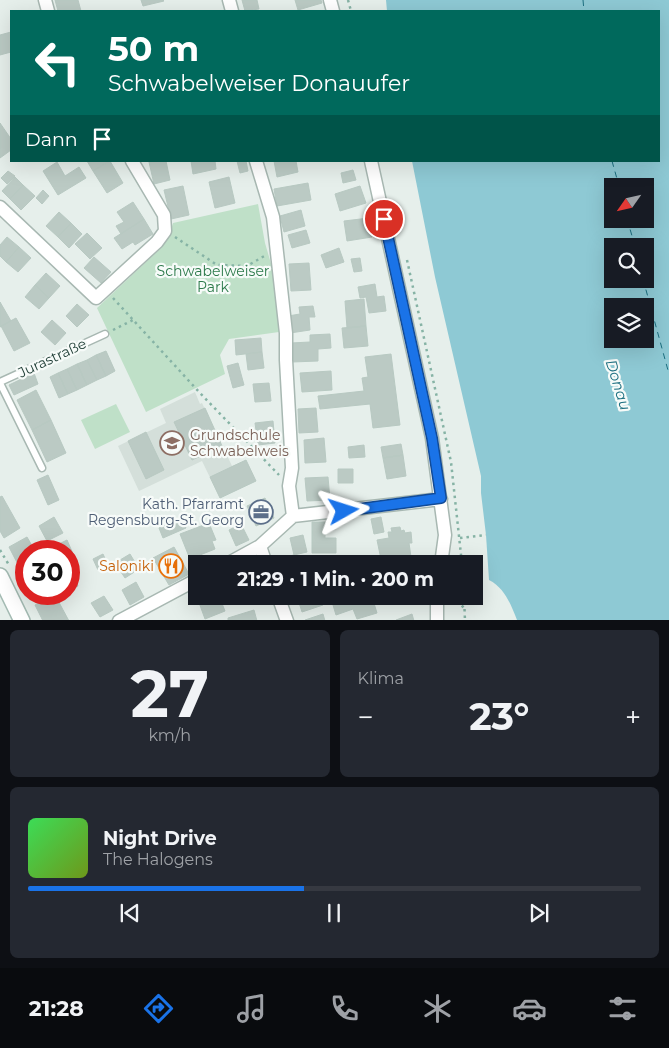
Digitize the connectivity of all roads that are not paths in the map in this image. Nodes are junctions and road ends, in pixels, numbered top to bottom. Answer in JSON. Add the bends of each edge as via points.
{"nodes":[{"id":1,"x":133,"y":162,"type":"edge"},
{"id":2,"x":256,"y":162,"type":"edge"},
{"id":3,"x":371,"y":162,"type":"edge"},
{"id":4,"x":0,"y":207,"type":"edge"},
{"id":5,"x":105,"y":334,"type":"road end"},
{"id":6,"x":0,"y":382,"type":"edge"},
{"id":7,"x":42,"y":468,"type":"dead end"},
{"id":8,"x":441,"y":498,"type":"junction"},
{"id":9,"x":294,"y":516,"type":"junction"},
{"id":10,"x":260,"y":546,"type":"junction"},
{"id":11,"x":244,"y":555,"type":"edge"},
{"id":12,"x":263,"y":555,"type":"edge"},
{"id":13,"x":442,"y":555,"type":"edge"},
{"id":14,"x":0,"y":576,"type":"edge"},
{"id":15,"x":188,"y":584,"type":"edge"},
{"id":16,"x":281,"y":605,"type":"edge"},
{"id":17,"x":436,"y":605,"type":"edge"},
{"id":18,"x":22,"y":620,"type":"edge"},
{"id":19,"x":119,"y":620,"type":"edge"},
{"id":20,"x":287,"y":620,"type":"edge"},
{"id":21,"x":437,"y":620,"type":"edge"}],
"edges":[{"from":1,"to":4,"type":"street","via":[[164,215],[166,231],[101,294]]},
{"from":2,"to":9,"type":"street","via":[[273,217],[286,333],[292,468],[289,486]]},
{"from":3,"to":8,"type":"street","via":[[424,402]]},
{"from":5,"to":6,"type":"lane","name":"Jurastraße"},
{"from":6,"to":7,"type":"lane"},
{"from":8,"to":9,"type":"street"},
{"from":8,"to":13,"type":"street","via":[[445,535]]},
{"from":9,"to":10,"type":"street"},
{"from":10,"to":11,"type":"street"},
{"from":10,"to":12,"type":"street"},
{"from":14,"to":18,"type":"main road"},
{"from":15,"to":19,"type":"street"},
{"from":16,"to":20,"type":"street"},
{"from":17,"to":21,"type":"street"}]}
